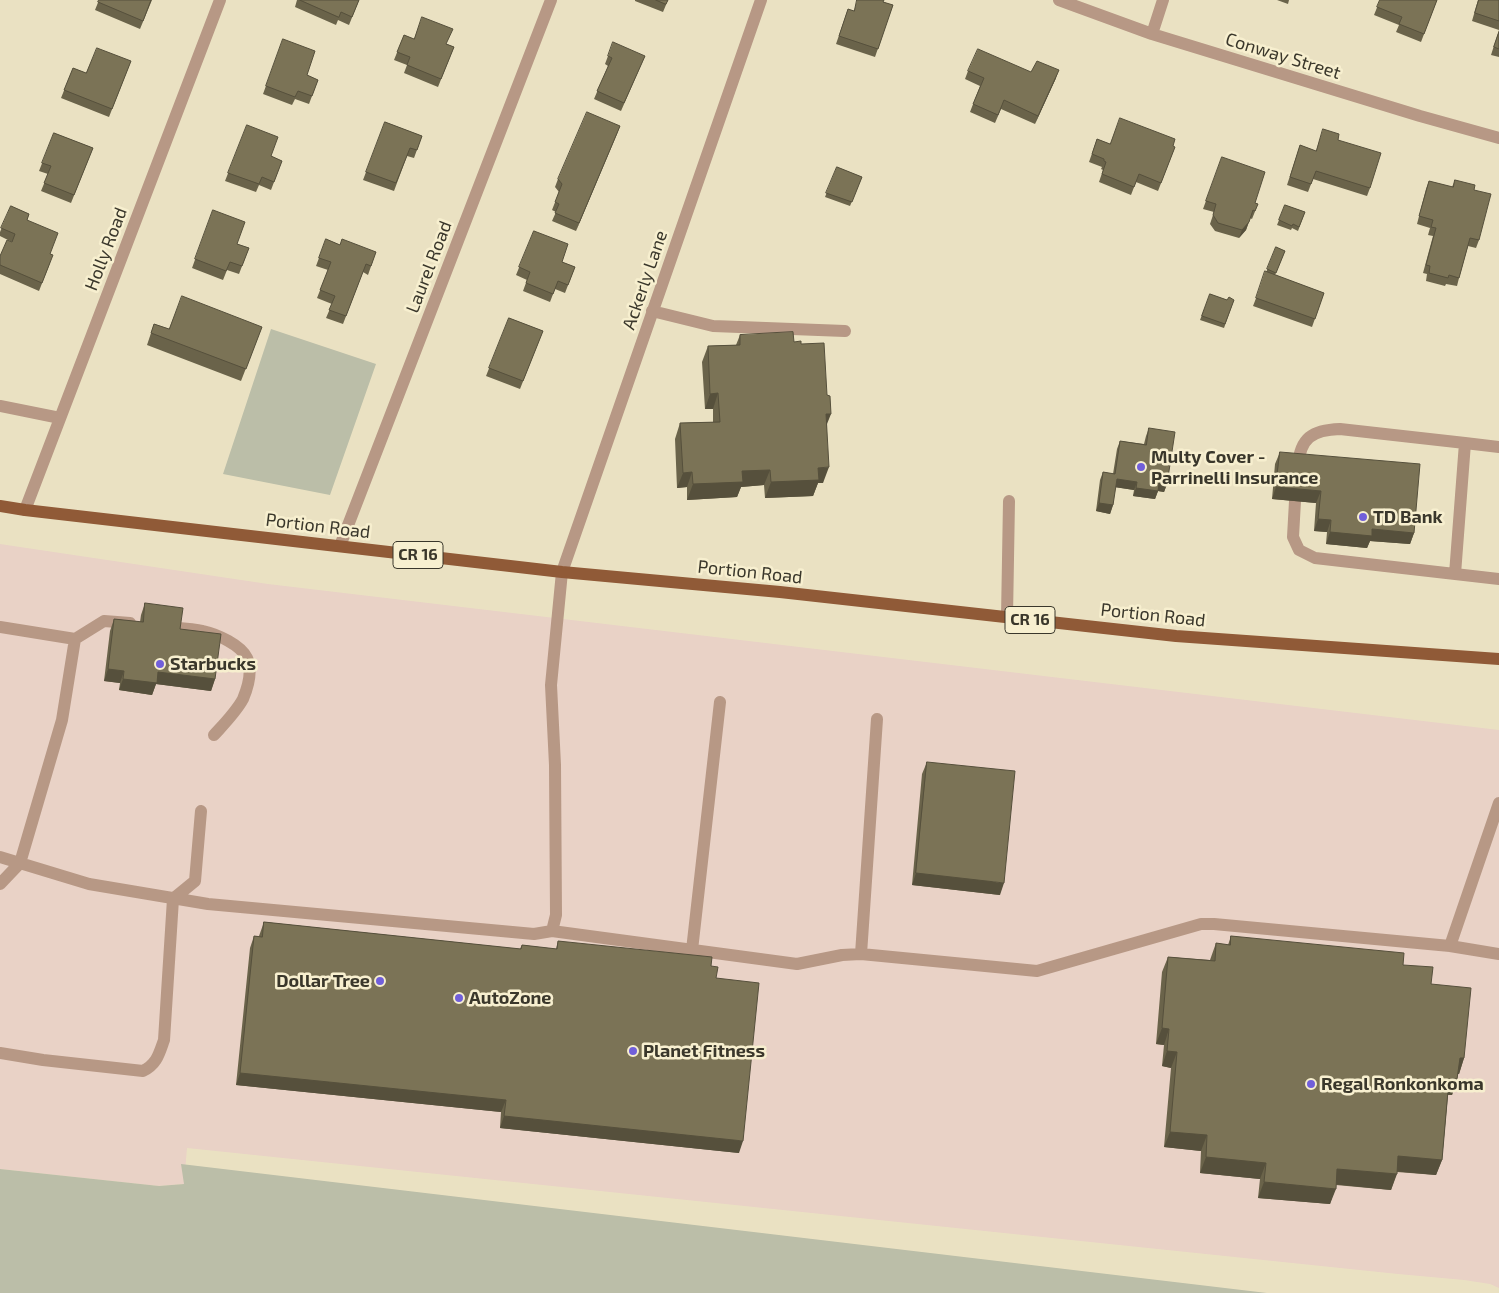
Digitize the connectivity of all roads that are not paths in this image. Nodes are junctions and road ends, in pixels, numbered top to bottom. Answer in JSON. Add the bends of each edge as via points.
{"nodes":[{"id":1,"x":220,"y":0,"type":"edge"},
{"id":2,"x":551,"y":0,"type":"edge"},
{"id":3,"x":761,"y":0,"type":"edge"},
{"id":4,"x":1059,"y":0,"type":"edge"},
{"id":5,"x":1163,"y":0,"type":"edge"},
{"id":6,"x":1152,"y":34,"type":"junction"},
{"id":7,"x":1499,"y":138,"type":"edge"},
{"id":8,"x":652,"y":311,"type":"junction"},
{"id":9,"x":845,"y":331,"type":"dead end"},
{"id":10,"x":0,"y":406,"type":"edge"},
{"id":11,"x":60,"y":418,"type":"junction"},
{"id":12,"x":1465,"y":442,"type":"junction"},
{"id":13,"x":1499,"y":447,"type":"edge"},
{"id":14,"x":1298,"y":466,"type":"edge"},
{"id":15,"x":1008,"y":501,"type":"dead end"},
{"id":16,"x":1295,"y":501,"type":"edge"},
{"id":17,"x":0,"y":506,"type":"edge"},
{"id":18,"x":25,"y":510,"type":"junction"},
{"id":19,"x":340,"y":546,"type":"junction"},
{"id":20,"x":562,"y":572,"type":"junction"},
{"id":21,"x":1455,"y":574,"type":"junction"},
{"id":22,"x":1499,"y":579,"type":"edge"},
{"id":23,"x":1007,"y":617,"type":"junction"},
{"id":24,"x":0,"y":626,"type":"edge"},
{"id":25,"x":75,"y":639,"type":"junction"},
{"id":26,"x":1499,"y":659,"type":"edge"},
{"id":27,"x":720,"y":702,"type":"dead end"},
{"id":28,"x":877,"y":719,"type":"dead end"},
{"id":29,"x":214,"y":735,"type":"dead end"},
{"id":30,"x":1499,"y":803,"type":"edge"},
{"id":31,"x":201,"y":811,"type":"dead end"},
{"id":32,"x":0,"y":857,"type":"edge"},
{"id":33,"x":20,"y":863,"type":"junction"},
{"id":34,"x":0,"y":884,"type":"edge"},
{"id":35,"x":173,"y":899,"type":"junction"},
{"id":36,"x":552,"y":931,"type":"junction"},
{"id":37,"x":1450,"y":946,"type":"junction"},
{"id":38,"x":692,"y":950,"type":"junction"},
{"id":39,"x":860,"y":954,"type":"junction"},
{"id":40,"x":1499,"y":954,"type":"edge"},
{"id":41,"x":0,"y":1053,"type":"edge"}],
"edges":[{"from":1,"to":11,"type":"street","name":"Holly Road"},
{"from":2,"to":19,"type":"street","name":"Laurel Road"},
{"from":3,"to":8,"type":"street","name":"Ackerly Lane"},
{"from":4,"to":6,"type":"street","name":"Conway Street"},
{"from":5,"to":6,"type":"street"},
{"from":6,"to":7,"type":"street","name":"Conway Street"},
{"from":8,"to":9,"type":"street","via":[[713,326]]},
{"from":8,"to":20,"type":"street","name":"Ackerly Lane"},
{"from":10,"to":11,"type":"street"},
{"from":11,"to":18,"type":"street","name":"Holly Road"},
{"from":12,"to":13,"type":"street"},
{"from":12,"to":14,"type":"street","via":[[1325,430],[1306,440],[1299,453]]},
{"from":12,"to":21,"type":"street"},
{"from":15,"to":23,"type":"street"},
{"from":16,"to":21,"type":"street","via":[[1293,537],[1299,550],[1315,558]]},
{"from":17,"to":18,"type":"main road","name":"Portion Road","number":"CR 16"},
{"from":18,"to":19,"type":"main road","name":"Portion Road","number":"CR 16"},
{"from":19,"to":20,"type":"main road","name":"Portion Road","number":"CR 16"},
{"from":20,"to":23,"type":"main road","name":"Portion Road","number":"CR 16"},
{"from":20,"to":36,"type":"street","name":"Ackerly Lane","via":[[551,685],[556,906]]},
{"from":21,"to":22,"type":"street"},
{"from":23,"to":26,"type":"main road","name":"Portion Road","number":"CR 16","via":[[1176,636]]},
{"from":24,"to":25,"type":"street"},
{"from":25,"to":29,"type":"street","via":[[104,621],[203,631],[236,646],[247,658],[250,679],[243,700]]},
{"from":25,"to":33,"type":"street","via":[[62,720]]},
{"from":27,"to":38,"type":"street"},
{"from":28,"to":39,"type":"street"},
{"from":30,"to":37,"type":"street"},
{"from":31,"to":35,"type":"street","via":[[194,881]]},
{"from":32,"to":33,"type":"street"},
{"from":33,"to":34,"type":"street"},
{"from":33,"to":35,"type":"street","via":[[89,884]]},
{"from":35,"to":36,"type":"street","via":[[534,934]]},
{"from":35,"to":41,"type":"street","via":[[164,1040],[151,1067],[143,1071]]},
{"from":36,"to":38,"type":"street"},
{"from":37,"to":39,"type":"street","via":[[1201,924],[1037,971]]},
{"from":37,"to":40,"type":"street"},
{"from":38,"to":39,"type":"street","via":[[797,964]]}]}
